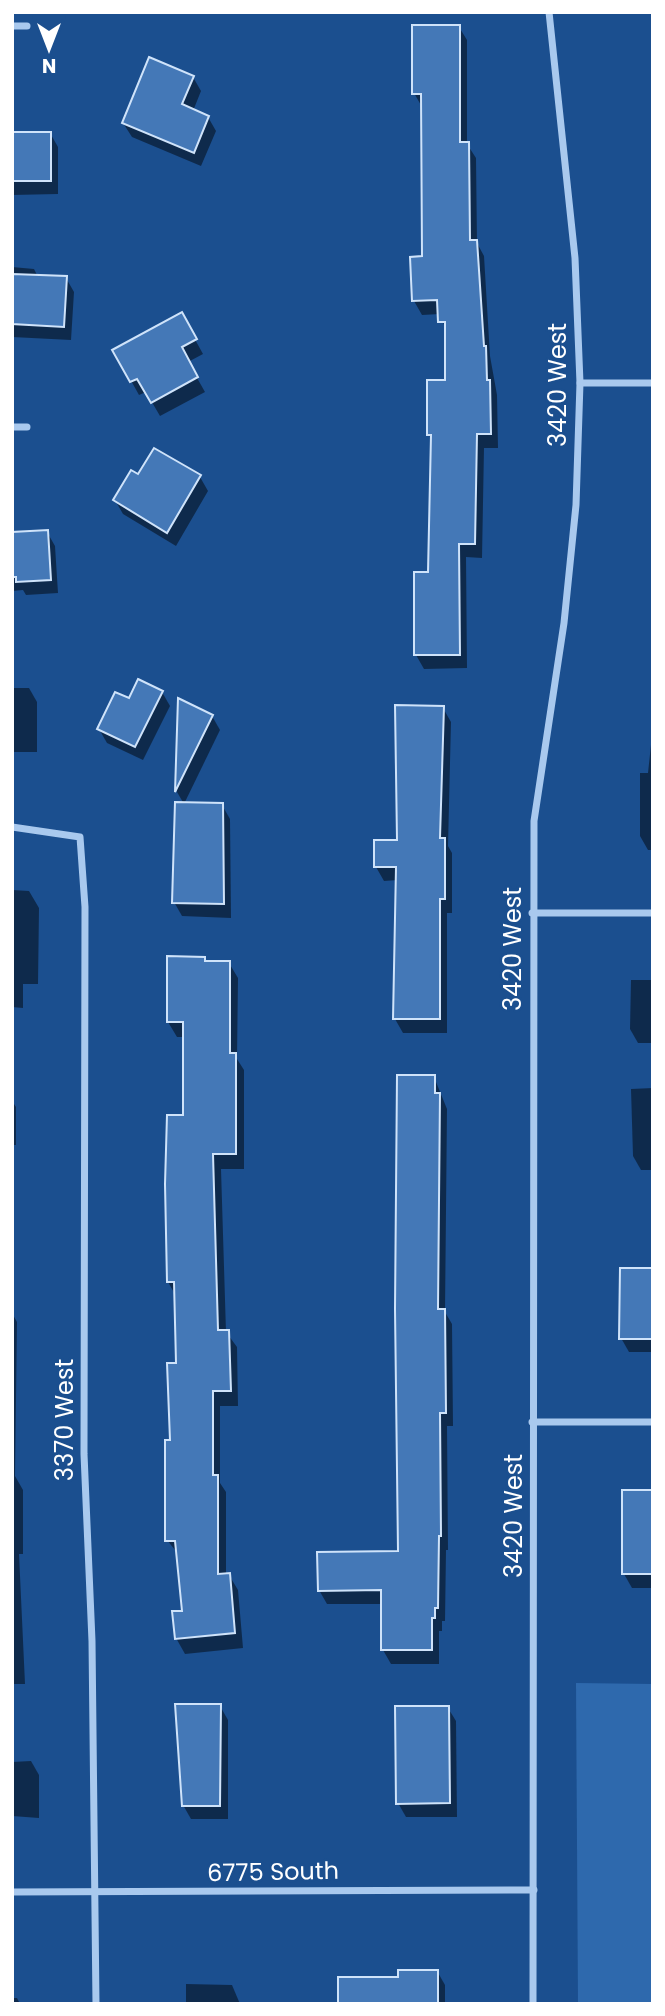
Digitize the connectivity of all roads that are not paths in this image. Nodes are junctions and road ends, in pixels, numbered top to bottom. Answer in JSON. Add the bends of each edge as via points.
{"nodes":[{"id":1,"x":549,"y":12,"type":"edge"},
{"id":2,"x":12,"y":26,"type":"edge"},
{"id":3,"x":27,"y":26,"type":"dead end"},
{"id":4,"x":580,"y":383,"type":"junction"},
{"id":5,"x":653,"y":383,"type":"edge"},
{"id":6,"x":12,"y":427,"type":"edge"},
{"id":7,"x":27,"y":427,"type":"dead end"},
{"id":8,"x":12,"y":827,"type":"edge"},
{"id":9,"x":531,"y":913,"type":"junction"},
{"id":10,"x":653,"y":913,"type":"edge"},
{"id":11,"x":532,"y":1422,"type":"junction"},
{"id":12,"x":653,"y":1422,"type":"edge"},
{"id":13,"x":534,"y":1890,"type":"junction"},
{"id":14,"x":12,"y":1892,"type":"edge"},
{"id":15,"x":94,"y":1892,"type":"junction"},
{"id":16,"x":96,"y":2004,"type":"edge"},
{"id":17,"x":533,"y":2004,"type":"edge"}],
"edges":[{"from":1,"to":4,"type":"street","name":"3420 West","via":[[575,258]]},
{"from":2,"to":3,"type":"street"},
{"from":4,"to":5,"type":"street"},
{"from":4,"to":9,"type":"street","name":"3420 West","via":[[576,505],[564,623],[534,821]]},
{"from":6,"to":7,"type":"street"},
{"from":8,"to":15,"type":"street","name":"3370 West","via":[[80,837],[85,907],[84,1454],[92,1641]]},
{"from":9,"to":10,"type":"street"},
{"from":9,"to":11,"type":"street","name":"3420 West"},
{"from":11,"to":12,"type":"street"},
{"from":11,"to":13,"type":"street","name":"3420 West"},
{"from":13,"to":15,"type":"street","name":"6775 South"},
{"from":13,"to":17,"type":"street","name":"3420 West"},
{"from":14,"to":15,"type":"street","name":"6775 South"},
{"from":15,"to":16,"type":"street","name":"3370 West"}]}
